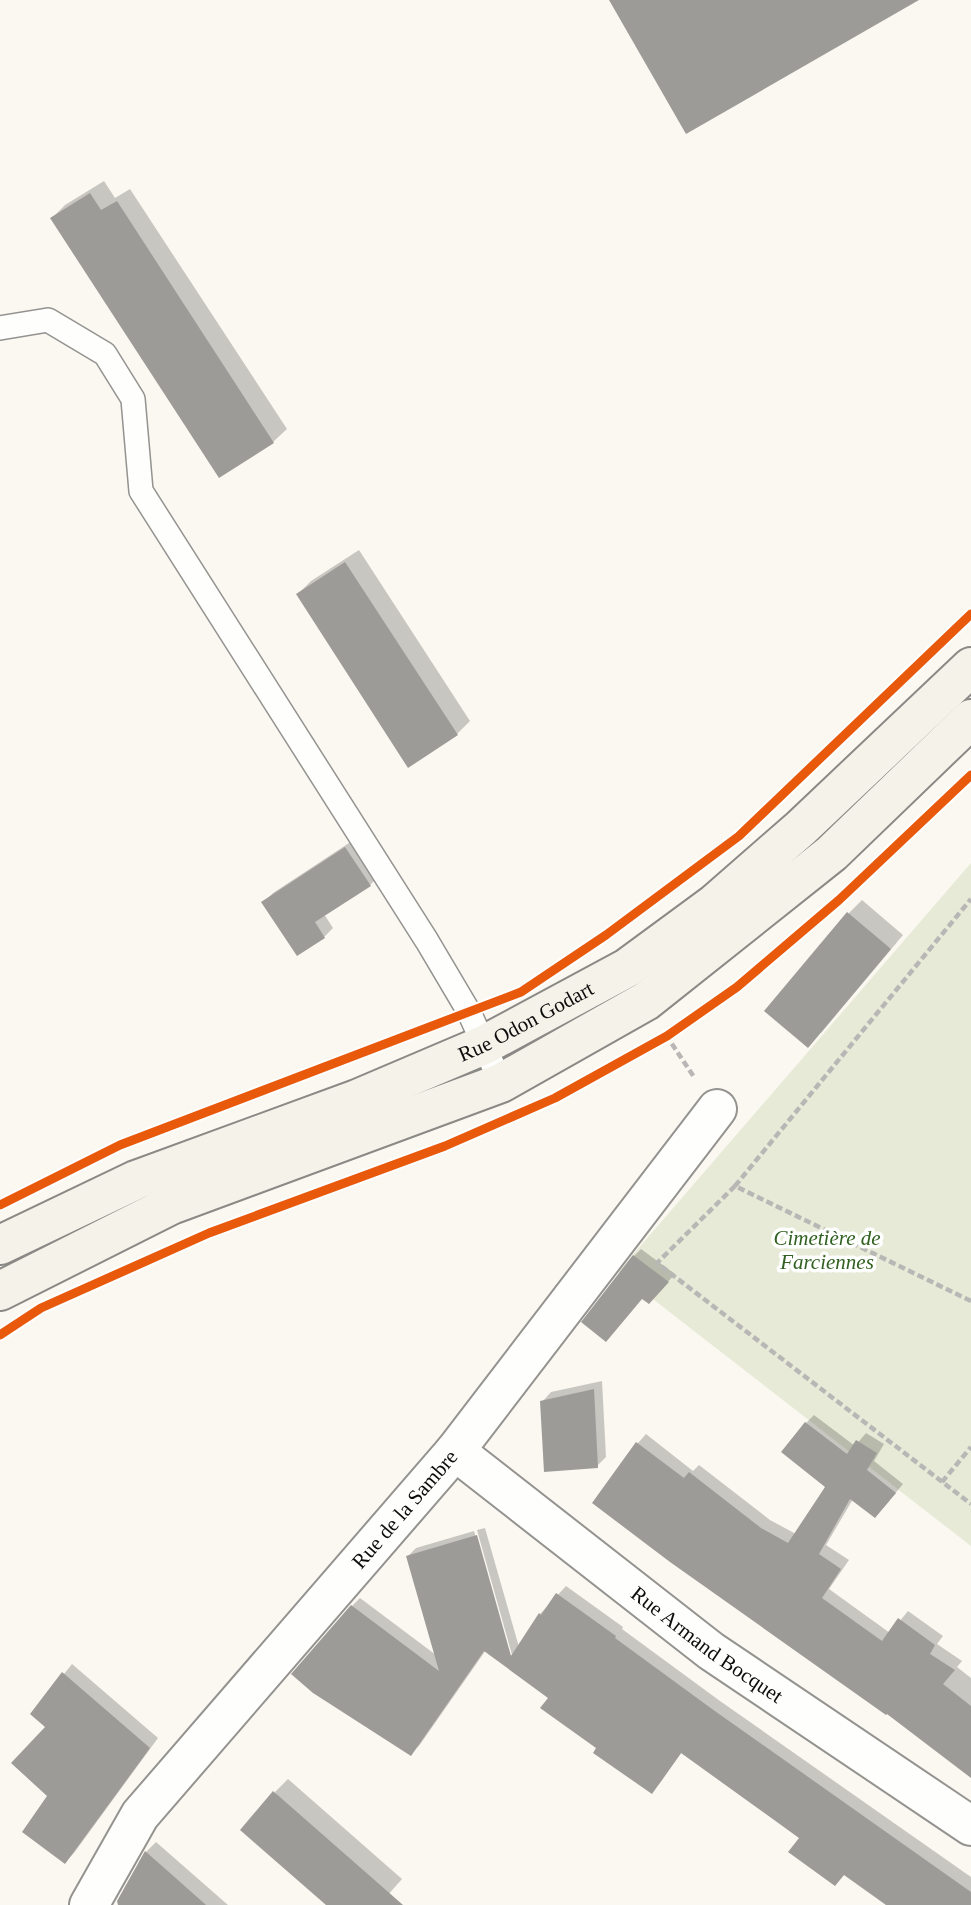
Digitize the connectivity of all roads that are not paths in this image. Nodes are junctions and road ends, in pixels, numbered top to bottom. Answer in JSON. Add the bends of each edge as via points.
{"nodes":[{"id":1,"x":0,"y":328,"type":"edge"},
{"id":2,"x":971,"y":667,"type":"edge"},
{"id":3,"x":971,"y":719,"type":"edge"},
{"id":4,"x":484,"y":1045,"type":"junction"},
{"id":5,"x":501,"y":1083,"type":"junction"},
{"id":6,"x":718,"y":1109,"type":"dead end"},
{"id":7,"x":0,"y":1245,"type":"edge"},
{"id":8,"x":0,"y":1291,"type":"edge"},
{"id":9,"x":455,"y":1451,"type":"junction"},
{"id":10,"x":971,"y":1826,"type":"edge"},
{"id":11,"x":89,"y":1905,"type":"edge"}],
"edges":[{"from":1,"to":4,"type":"lane","via":[[48,320],[105,354],[133,399],[141,491],[427,941]]},
{"from":2,"to":4,"type":"main road","name":"Rue Odon Godart","via":[[714,904],[627,968]]},
{"from":3,"to":5,"type":"main road","name":"Rue Odon Godart","via":[[832,853],[646,1001]]},
{"from":4,"to":5,"type":"lane"},
{"from":4,"to":7,"type":"main road","name":"Rue Odon Godart","via":[[357,1099],[136,1180]]},
{"from":5,"to":8,"type":"main road","name":"Rue Odon Godart","via":[[171,1205]]},
{"from":6,"to":9,"type":"street","name":"Rue de la Sambre"},
{"from":9,"to":10,"type":"street","name":"Rue Armand Bocquet","via":[[710,1651]]},
{"from":9,"to":11,"type":"street","name":"Rue de la Sambre","via":[[141,1815]]}]}
